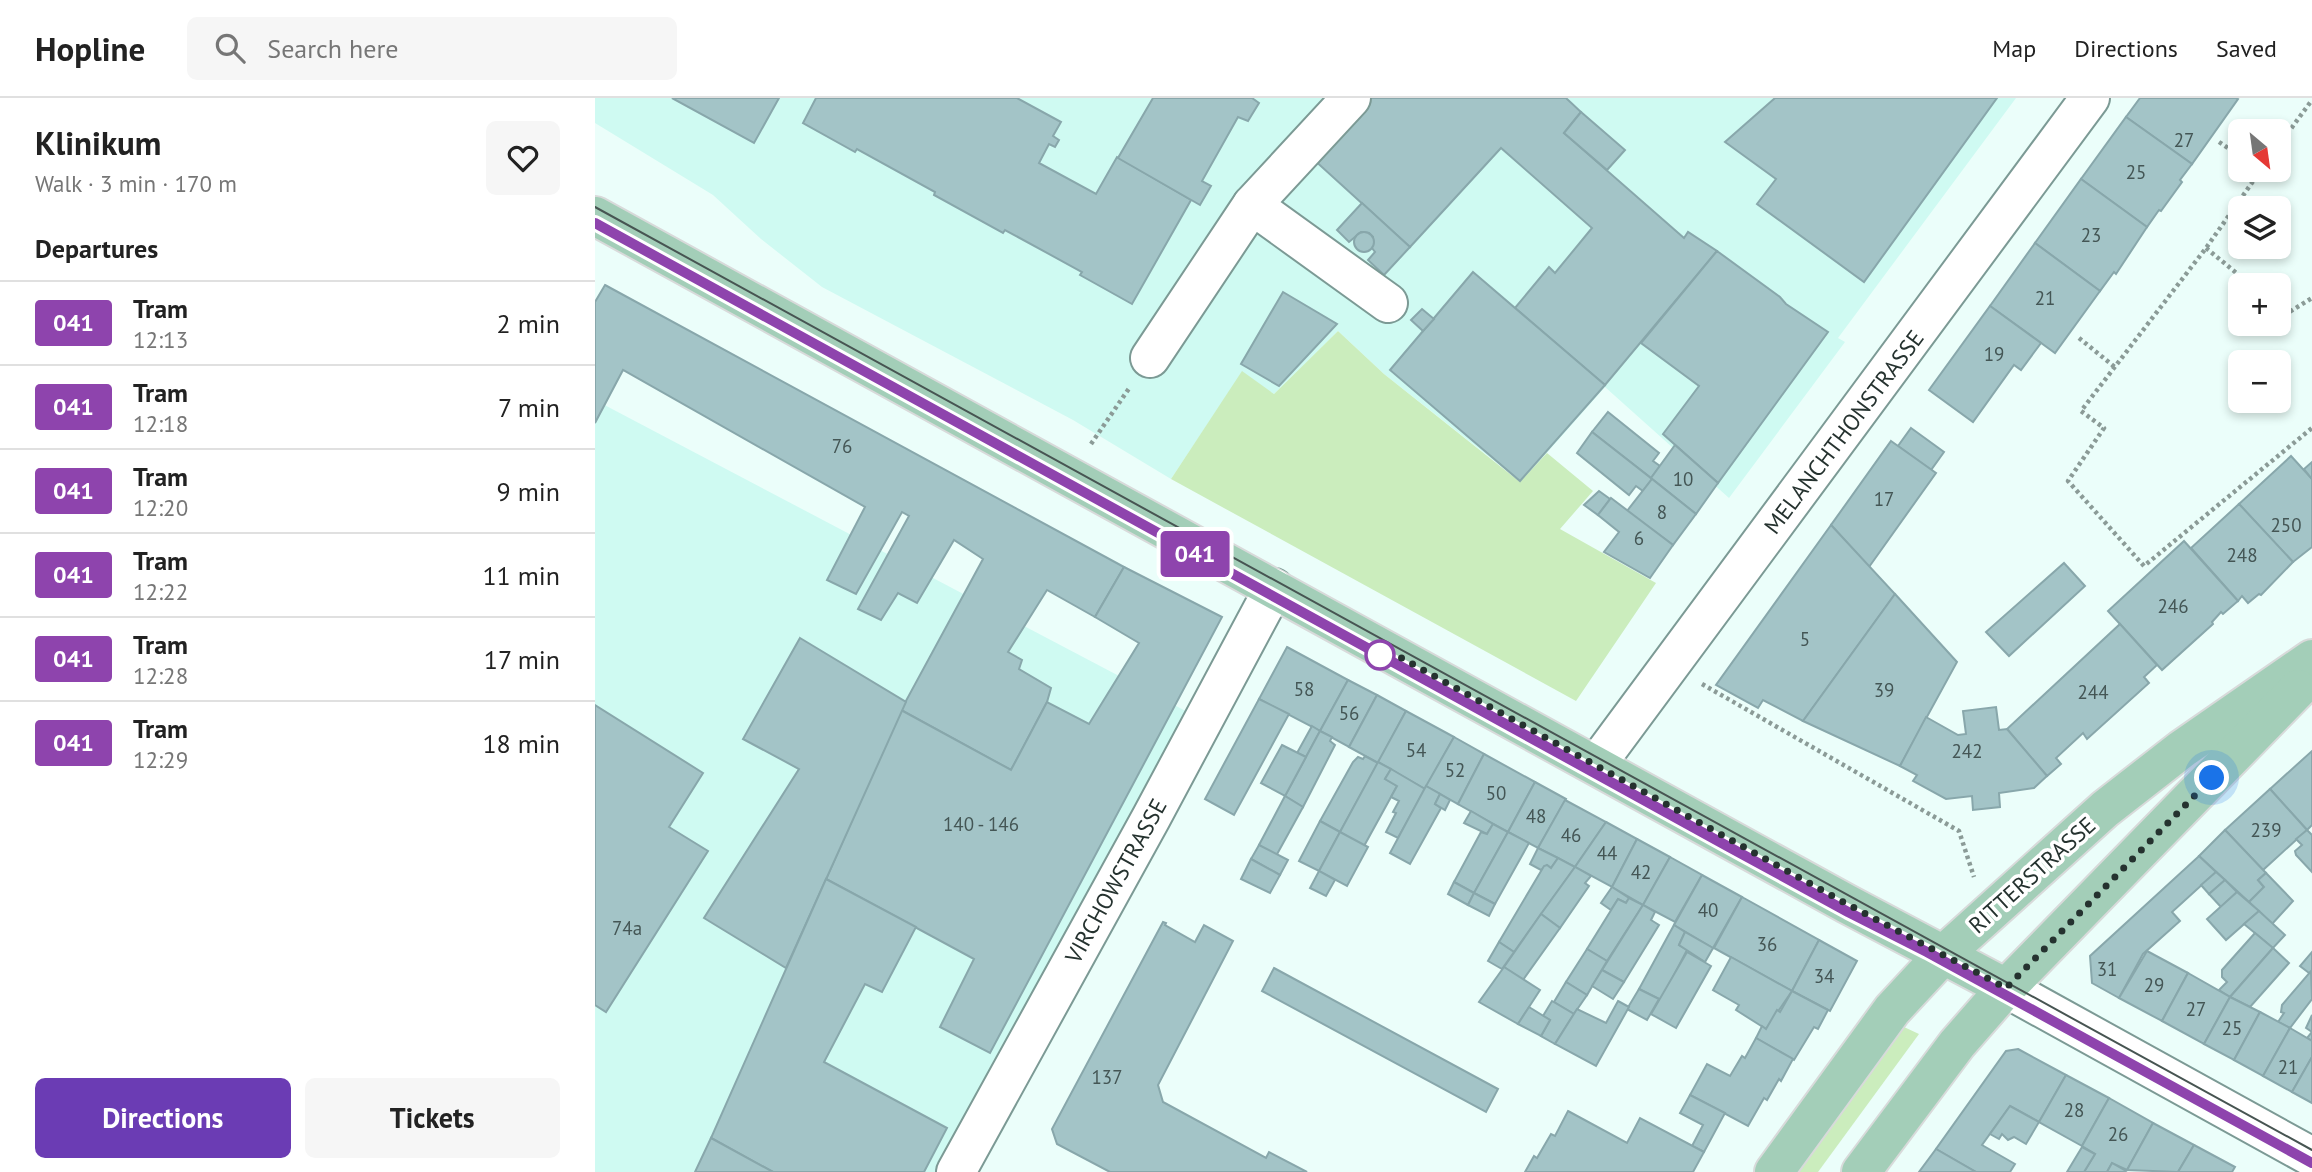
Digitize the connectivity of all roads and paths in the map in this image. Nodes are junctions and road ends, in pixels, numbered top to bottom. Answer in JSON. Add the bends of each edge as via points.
{"nodes":[{"id":1,"x":1351,"y":98,"type":"edge"},
{"id":2,"x":2090,"y":98,"type":"edge"},
{"id":3,"x":2312,"y":100,"type":"edge"},
{"id":4,"x":2291,"y":129,"type":"edge"},
{"id":5,"x":2219,"y":142,"type":"dead end"},
{"id":6,"x":2228,"y":148,"type":"edge"},
{"id":7,"x":2252,"y":182,"type":"edge"},
{"id":8,"x":1252,"y":205,"type":"junction"},
{"id":9,"x":595,"y":216,"type":"edge"},
{"id":10,"x":2206,"y":248,"type":"junction"},
{"id":11,"x":2236,"y":273,"type":"edge"},
{"id":12,"x":2312,"y":298,"type":"edge"},
{"id":13,"x":1388,"y":303,"type":"dead end"},
{"id":14,"x":2291,"y":310,"type":"edge"},
{"id":15,"x":2078,"y":338,"type":"dead end"},
{"id":16,"x":1150,"y":358,"type":"joint"},
{"id":17,"x":2116,"y":368,"type":"junction"},
{"id":18,"x":2312,"y":429,"type":"edge"},
{"id":19,"x":1068,"y":476,"type":"junction"},
{"id":20,"x":1274,"y":588,"type":"junction"},
{"id":21,"x":2312,"y":659,"type":"edge"},
{"id":22,"x":1671,"y":666,"type":"junction"},
{"id":23,"x":2312,"y":675,"type":"edge"},
{"id":24,"x":1596,"y":765,"type":"junction"},
{"id":25,"x":1975,"y":880,"type":"dead end"},
{"id":26,"x":1944,"y":954,"type":"junction"},
{"id":27,"x":2006,"y":988,"type":"junction"},
{"id":28,"x":2312,"y":1157,"type":"edge"},
{"id":29,"x":965,"y":1169,"type":"edge"},
{"id":30,"x":1774,"y":1172,"type":"edge"},
{"id":31,"x":1861,"y":1172,"type":"edge"}],
"edges":[{"from":1,"to":8,"type":"street"},
{"from":2,"to":22,"type":"street","name":"MELANCHTHONSTRASSE"},
{"from":3,"to":4,"type":"path"},
{"from":5,"to":6,"type":"path"},
{"from":7,"to":10,"type":"path"},
{"from":8,"to":13,"type":"street"},
{"from":8,"to":16,"type":"street"},
{"from":9,"to":19,"type":"main road"},
{"from":10,"to":11,"type":"path"},
{"from":10,"to":17,"type":"path"},
{"from":12,"to":14,"type":"path"},
{"from":15,"to":17,"type":"path"},
{"from":16,"to":19,"type":"path"},
{"from":17,"to":18,"type":"path","via":[[2081,411],[2104,428],[2068,481],[2144,566]]},
{"from":19,"to":20,"type":"main road"},
{"from":20,"to":24,"type":"main road"},
{"from":20,"to":29,"type":"street","name":"VIRCHOWSTRASSE"},
{"from":21,"to":26,"type":"main road","name":"RITTERSTRASSE","via":[[2105,809]]},
{"from":22,"to":24,"type":"street","name":"MELANCHTHONSTRASSE"},
{"from":22,"to":25,"type":"path","via":[[1959,831]]},
{"from":23,"to":27,"type":"main road"},
{"from":24,"to":26,"type":"main road"},
{"from":26,"to":27,"type":"main road"},
{"from":26,"to":30,"type":"main road","name":"RITTERSTRASSE","via":[[1892,1010]]},
{"from":27,"to":28,"type":"street"},
{"from":27,"to":31,"type":"main road","via":[[1957,1044]]}]}
